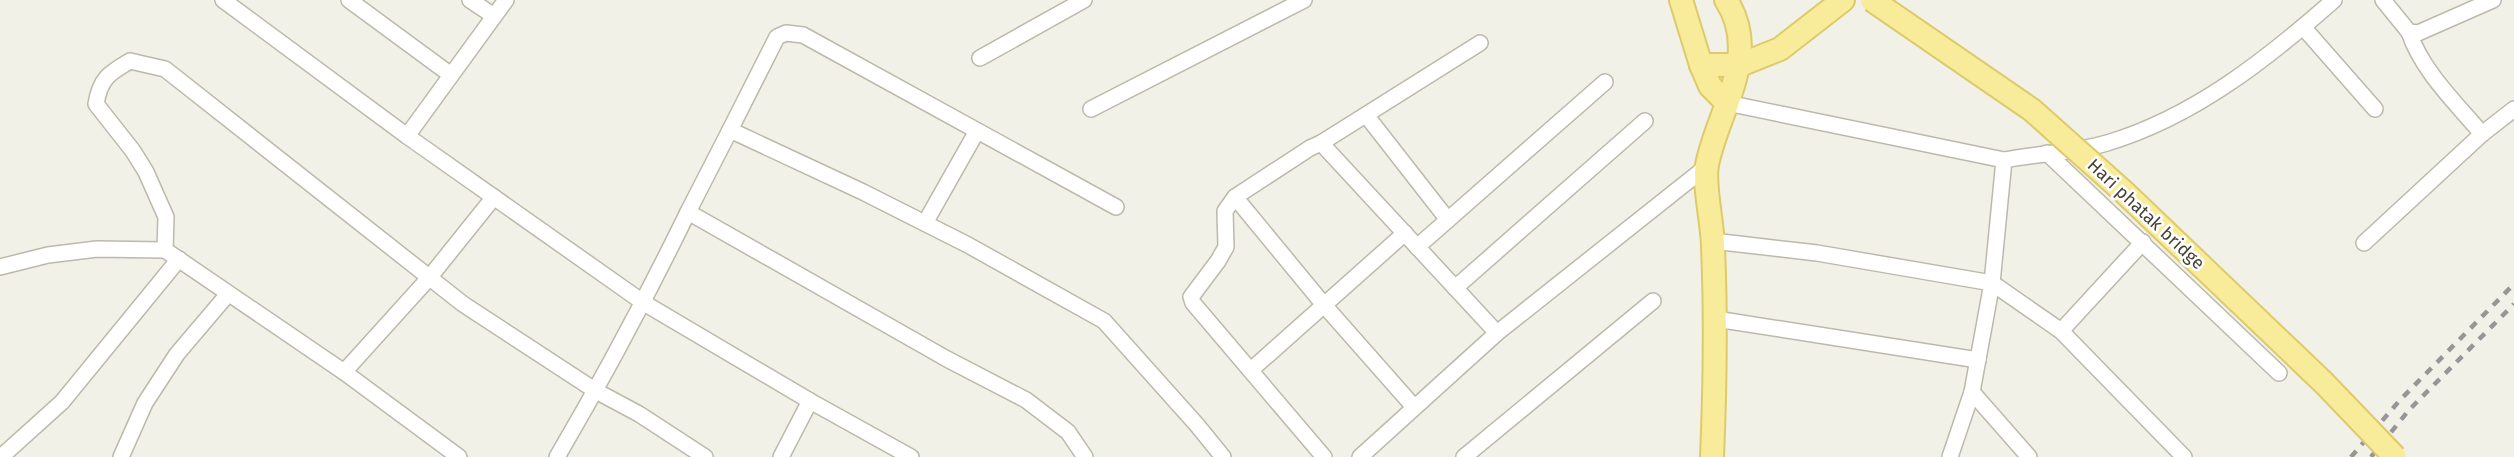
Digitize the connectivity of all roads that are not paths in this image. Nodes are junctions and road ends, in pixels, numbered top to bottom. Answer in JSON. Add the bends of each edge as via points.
{"nodes":[{"id":1,"x":223,"y":0,"type":"edge"},
{"id":2,"x":349,"y":0,"type":"edge"},
{"id":3,"x":471,"y":0,"type":"edge"},
{"id":4,"x":506,"y":0,"type":"edge"},
{"id":5,"x":1084,"y":0,"type":"edge"},
{"id":6,"x":1304,"y":0,"type":"edge"},
{"id":7,"x":1681,"y":0,"type":"edge"},
{"id":8,"x":1726,"y":0,"type":"edge"},
{"id":9,"x":1843,"y":0,"type":"edge"},
{"id":10,"x":1872,"y":0,"type":"edge"},
{"id":11,"x":2334,"y":0,"type":"edge"},
{"id":12,"x":2383,"y":0,"type":"edge"},
{"id":13,"x":2493,"y":0,"type":"edge"},
{"id":14,"x":494,"y":16,"type":"junction"},
{"id":15,"x":2303,"y":27,"type":"junction"},
{"id":16,"x":2409,"y":32,"type":"junction"},
{"id":17,"x":1480,"y":43,"type":"dead end"},
{"id":18,"x":980,"y":58,"type":"dead end"},
{"id":19,"x":1701,"y":65,"type":"junction"},
{"id":20,"x":1740,"y":65,"type":"junction"},
{"id":21,"x":451,"y":75,"type":"junction"},
{"id":22,"x":1605,"y":82,"type":"dead end"},
{"id":23,"x":1726,"y":103,"type":"junction"},
{"id":24,"x":1091,"y":109,"type":"dead end"},
{"id":25,"x":2374,"y":109,"type":"dead end"},
{"id":26,"x":2514,"y":109,"type":"edge"},
{"id":27,"x":1366,"y":116,"type":"junction"},
{"id":28,"x":1644,"y":121,"type":"dead end"},
{"id":29,"x":730,"y":130,"type":"junction"},
{"id":30,"x":977,"y":131,"type":"junction"},
{"id":31,"x":2482,"y":134,"type":"junction"},
{"id":32,"x":407,"y":136,"type":"junction"},
{"id":33,"x":1321,"y":143,"type":"junction"},
{"id":34,"x":2047,"y":153,"type":"junction"},
{"id":35,"x":2004,"y":160,"type":"junction"},
{"id":36,"x":1706,"y":167,"type":"junction"},
{"id":37,"x":494,"y":197,"type":"junction"},
{"id":38,"x":1235,"y":197,"type":"junction"},
{"id":39,"x":1116,"y":207,"type":"dead end"},
{"id":40,"x":688,"y":212,"type":"junction"},
{"id":41,"x":1448,"y":220,"type":"junction"},
{"id":42,"x":925,"y":223,"type":"junction"},
{"id":43,"x":1405,"y":233,"type":"junction"},
{"id":44,"x":1713,"y":242,"type":"junction"},
{"id":45,"x":2143,"y":242,"type":"junction"},
{"id":46,"x":2364,"y":243,"type":"dead end"},
{"id":47,"x":1417,"y":247,"type":"junction"},
{"id":48,"x":165,"y":250,"type":"junction"},
{"id":49,"x":178,"y":259,"type":"junction"},
{"id":50,"x":0,"y":267,"type":"edge"},
{"id":51,"x":429,"y":278,"type":"junction"},
{"id":52,"x":1992,"y":283,"type":"junction"},
{"id":53,"x":1455,"y":288,"type":"junction"},
{"id":54,"x":228,"y":294,"type":"junction"},
{"id":55,"x":1653,"y":301,"type":"dead end"},
{"id":56,"x":644,"y":303,"type":"junction"},
{"id":57,"x":1324,"y":305,"type":"junction"},
{"id":58,"x":1716,"y":319,"type":"junction"},
{"id":59,"x":2061,"y":331,"type":"junction"},
{"id":60,"x":1497,"y":333,"type":"junction"},
{"id":61,"x":1978,"y":360,"type":"junction"},
{"id":62,"x":1251,"y":370,"type":"junction"},
{"id":63,"x":344,"y":372,"type":"junction"},
{"id":64,"x":2279,"y":373,"type":"dead end"},
{"id":65,"x":596,"y":392,"type":"junction"},
{"id":66,"x":1972,"y":392,"type":"junction"},
{"id":67,"x":810,"y":401,"type":"junction"},
{"id":68,"x":1414,"y":407,"type":"junction"},
{"id":69,"x":0,"y":457,"type":"edge"},
{"id":70,"x":122,"y":457,"type":"edge"},
{"id":71,"x":459,"y":457,"type":"edge"},
{"id":72,"x":556,"y":457,"type":"edge"},
{"id":73,"x":705,"y":457,"type":"edge"},
{"id":74,"x":782,"y":457,"type":"edge"},
{"id":75,"x":911,"y":457,"type":"edge"},
{"id":76,"x":1085,"y":457,"type":"edge"},
{"id":77,"x":1223,"y":457,"type":"edge"},
{"id":78,"x":1324,"y":457,"type":"edge"},
{"id":79,"x":1360,"y":457,"type":"edge"},
{"id":80,"x":1464,"y":457,"type":"edge"},
{"id":81,"x":1712,"y":457,"type":"edge"},
{"id":82,"x":1950,"y":457,"type":"edge"},
{"id":83,"x":2029,"y":457,"type":"edge"},
{"id":84,"x":2184,"y":457,"type":"edge"},
{"id":85,"x":2395,"y":457,"type":"edge"}],
"edges":[{"from":1,"to":32,"type":"street"},
{"from":2,"to":21,"type":"street"},
{"from":3,"to":14,"type":"street"},
{"from":4,"to":14,"type":"street"},
{"from":5,"to":18,"type":"street"},
{"from":6,"to":24,"type":"street"},
{"from":7,"to":19,"type":"main road"},
{"from":8,"to":20,"type":"main road","via":[[1738,22]]},
{"from":9,"to":20,"type":"main road","via":[[1780,49]]},
{"from":10,"to":85,"type":"main road","name":"Hari phatak bridge","bridge":true,"via":[[2032,110],[2141,208],[2324,383]]},
{"from":11,"to":15,"type":"street"},
{"from":12,"to":16,"type":"street"},
{"from":13,"to":16,"type":"street","via":[[2422,32]]},
{"from":14,"to":21,"type":"street"},
{"from":15,"to":25,"type":"street"},
{"from":15,"to":34,"type":"street","via":[[2223,88],[2171,117],[2107,143]]},
{"from":16,"to":31,"type":"street","via":[[2442,87]]},
{"from":17,"to":27,"type":"street"},
{"from":19,"to":20,"type":"main road"},
{"from":19,"to":23,"type":"main road","via":[[1710,86]]},
{"from":20,"to":23,"type":"main road"},
{"from":21,"to":32,"type":"street"},
{"from":22,"to":41,"type":"street"},
{"from":23,"to":35,"type":"street"},
{"from":23,"to":36,"type":"main road"},
{"from":26,"to":31,"type":"street"},
{"from":27,"to":33,"type":"street"},
{"from":27,"to":41,"type":"street"},
{"from":28,"to":53,"type":"street"},
{"from":29,"to":30,"type":"street","via":[[777,37],[786,33],[803,35]]},
{"from":29,"to":40,"type":"street"},
{"from":29,"to":42,"type":"street"},
{"from":30,"to":39,"type":"street"},
{"from":30,"to":42,"type":"street"},
{"from":31,"to":46,"type":"street"},
{"from":32,"to":37,"type":"street"},
{"from":33,"to":38,"type":"street"},
{"from":33,"to":43,"type":"street"},
{"from":34,"to":35,"type":"street"},
{"from":34,"to":45,"type":"street"},
{"from":35,"to":52,"type":"street"},
{"from":36,"to":44,"type":"main road"},
{"from":36,"to":60,"type":"street"},
{"from":37,"to":51,"type":"street"},
{"from":37,"to":56,"type":"street"},
{"from":38,"to":57,"type":"street"},
{"from":38,"to":62,"type":"street","via":[[1225,211],[1226,247],[1191,297]]},
{"from":40,"to":56,"type":"street"},
{"from":40,"to":76,"type":"street","via":[[1026,400],[1068,432]]},
{"from":41,"to":47,"type":"street"},
{"from":42,"to":77,"type":"street","via":[[1104,321]]},
{"from":43,"to":47,"type":"street"},
{"from":43,"to":57,"type":"street"},
{"from":44,"to":52,"type":"street","via":[[1817,253]]},
{"from":44,"to":58,"type":"main road"},
{"from":45,"to":59,"type":"street"},
{"from":45,"to":64,"type":"street"},
{"from":47,"to":53,"type":"street"},
{"from":48,"to":49,"type":"street"},
{"from":48,"to":50,"type":"street","via":[[97,249],[48,255]]},
{"from":48,"to":51,"type":"street","via":[[166,217],[146,172],[96,104],[99,87],[112,71],[130,61],[165,69]]},
{"from":49,"to":54,"type":"street"},
{"from":49,"to":69,"type":"street","via":[[62,402]]},
{"from":51,"to":63,"type":"street"},
{"from":51,"to":65,"type":"street"},
{"from":52,"to":59,"type":"street"},
{"from":52,"to":61,"type":"street"},
{"from":53,"to":60,"type":"street"},
{"from":54,"to":63,"type":"street"},
{"from":54,"to":70,"type":"street","via":[[177,354],[146,403]]},
{"from":55,"to":80,"type":"street"},
{"from":56,"to":65,"type":"street"},
{"from":56,"to":67,"type":"street"},
{"from":57,"to":62,"type":"street"},
{"from":57,"to":68,"type":"street"},
{"from":58,"to":61,"type":"street"},
{"from":58,"to":81,"type":"main road"},
{"from":59,"to":84,"type":"street"},
{"from":60,"to":68,"type":"street"},
{"from":61,"to":66,"type":"street"},
{"from":62,"to":78,"type":"street"},
{"from":63,"to":71,"type":"street"},
{"from":65,"to":72,"type":"street"},
{"from":65,"to":73,"type":"street","via":[[639,414]]},
{"from":66,"to":82,"type":"street"},
{"from":66,"to":83,"type":"street"},
{"from":67,"to":74,"type":"street"},
{"from":67,"to":75,"type":"street"},
{"from":68,"to":79,"type":"street"}]}
